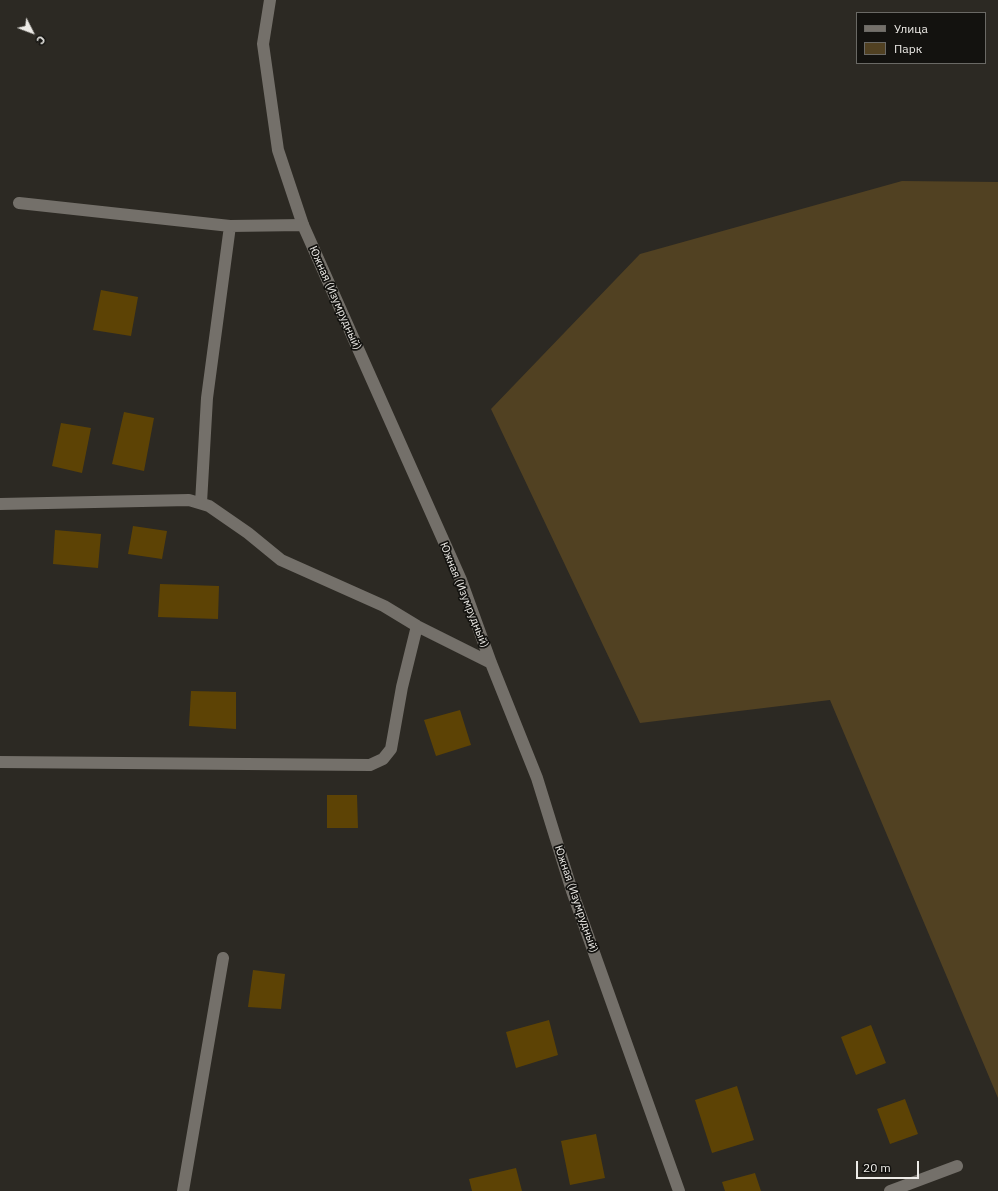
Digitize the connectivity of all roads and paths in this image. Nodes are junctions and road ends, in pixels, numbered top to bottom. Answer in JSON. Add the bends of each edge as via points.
{"nodes":[{"id":1,"x":270,"y":0,"type":"edge"},
{"id":2,"x":19,"y":203,"type":"dead end"},
{"id":3,"x":303,"y":225,"type":"junction"},
{"id":4,"x":230,"y":226,"type":"junction"},
{"id":5,"x":201,"y":503,"type":"junction"},
{"id":6,"x":0,"y":504,"type":"edge"},
{"id":7,"x":416,"y":626,"type":"junction"},
{"id":8,"x":491,"y":663,"type":"junction"},
{"id":9,"x":0,"y":762,"type":"edge"},
{"id":10,"x":223,"y":958,"type":"dead end"},
{"id":11,"x":957,"y":1166,"type":"dead end"},
{"id":12,"x":183,"y":1191,"type":"edge"},
{"id":13,"x":679,"y":1191,"type":"edge"},
{"id":14,"x":890,"y":1191,"type":"edge"}],
"edges":[{"from":1,"to":3,"type":"street","name":"Южная (Изумрудный)","via":[[263,44],[278,150]]},
{"from":2,"to":4,"type":"street"},
{"from":3,"to":4,"type":"street"},
{"from":3,"to":8,"type":"street","name":"Южная (Изумрудный)","via":[[461,580]]},
{"from":4,"to":5,"type":"street","via":[[207,398]]},
{"from":5,"to":6,"type":"street","via":[[189,500]]},
{"from":5,"to":7,"type":"street","via":[[248,532],[281,560],[384,606]]},
{"from":7,"to":8,"type":"street"},
{"from":7,"to":9,"type":"street","via":[[391,748],[383,759],[370,765]]},
{"from":8,"to":13,"type":"street","name":"Южная (Изумрудный)","via":[[537,778],[572,891]]},
{"from":10,"to":12,"type":"street"},
{"from":11,"to":14,"type":"street"}]}
